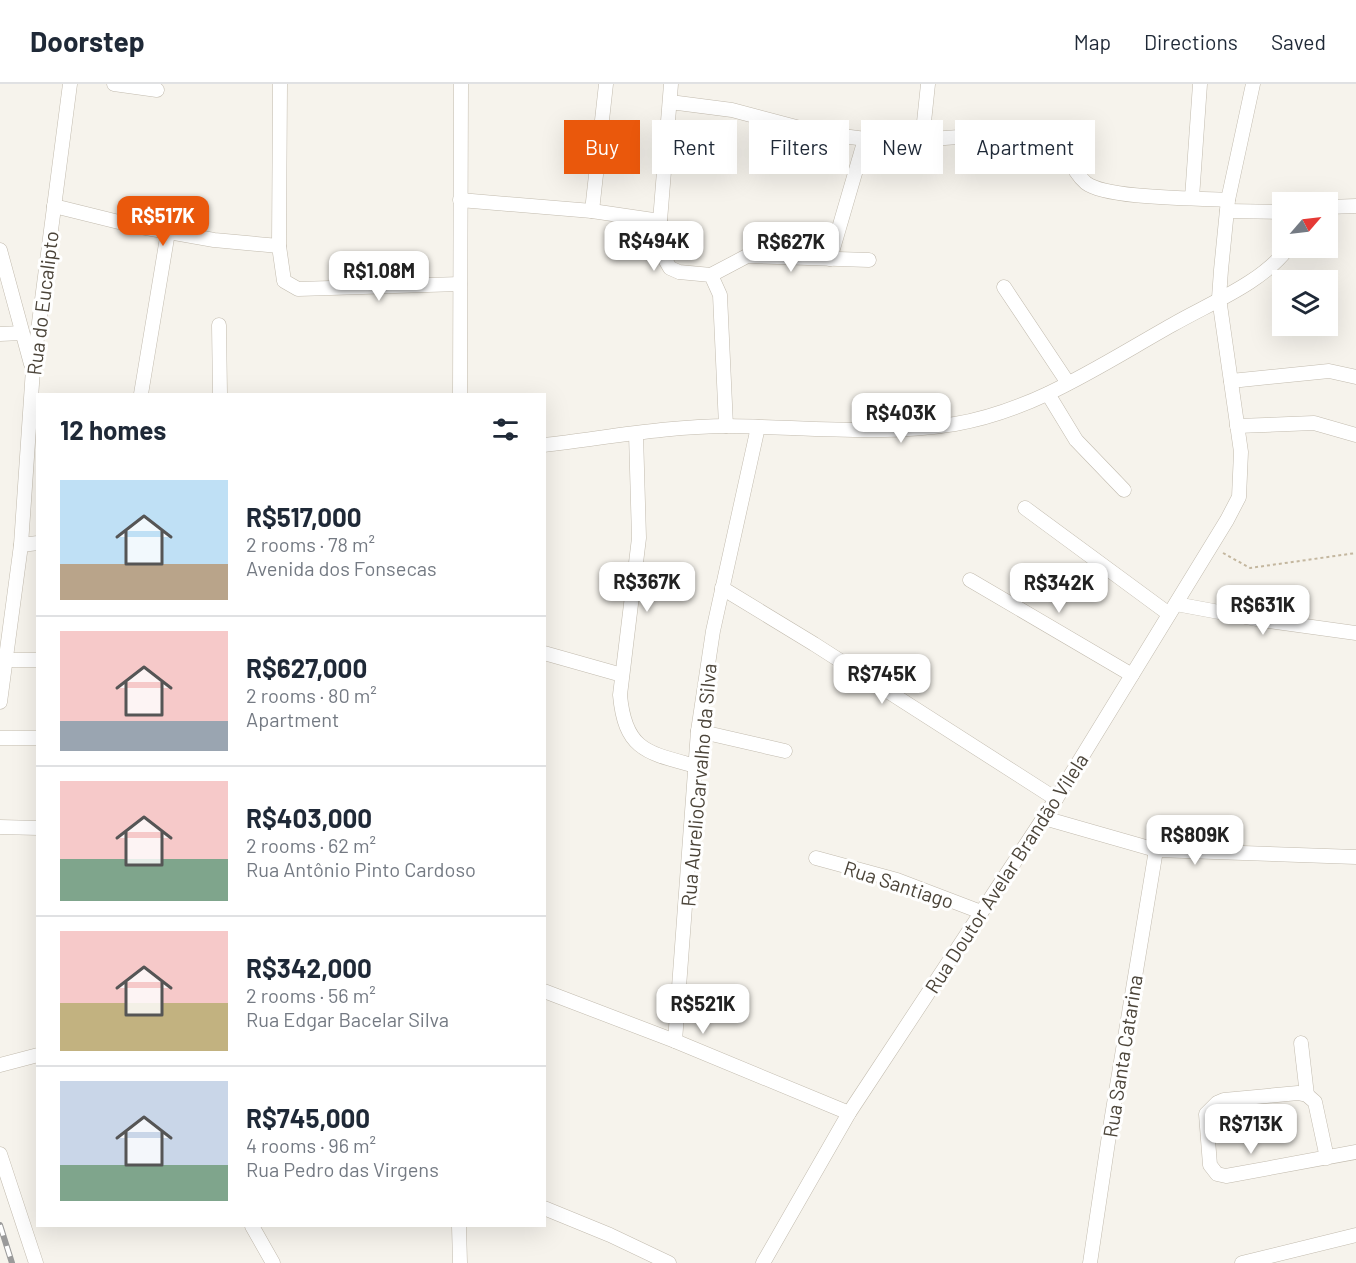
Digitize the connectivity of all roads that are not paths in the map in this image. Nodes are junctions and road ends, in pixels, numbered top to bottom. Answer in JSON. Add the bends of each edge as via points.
{"nodes":[{"id":1,"x":70,"y":84,"type":"edge"},
{"id":2,"x":114,"y":84,"type":"edge"},
{"id":3,"x":280,"y":84,"type":"edge"},
{"id":4,"x":460,"y":84,"type":"edge"},
{"id":5,"x":606,"y":84,"type":"edge"},
{"id":6,"x":671,"y":84,"type":"edge"},
{"id":7,"x":928,"y":84,"type":"edge"},
{"id":8,"x":1200,"y":84,"type":"edge"},
{"id":9,"x":1253,"y":84,"type":"edge"},
{"id":10,"x":157,"y":90,"type":"dead end"},
{"id":11,"x":670,"y":102,"type":"junction"},
{"id":12,"x":924,"y":120,"type":"edge"},
{"id":13,"x":861,"y":138,"type":"edge"},
{"id":14,"x":943,"y":139,"type":"edge"},
{"id":15,"x":861,"y":153,"type":"edge"},
{"id":16,"x":1192,"y":198,"type":"junction"},
{"id":17,"x":460,"y":200,"type":"junction"},
{"id":18,"x":1227,"y":205,"type":"junction"},
{"id":19,"x":54,"y":206,"type":"junction"},
{"id":20,"x":1356,"y":206,"type":"edge"},
{"id":21,"x":1338,"y":207,"type":"edge"},
{"id":22,"x":592,"y":211,"type":"junction"},
{"id":23,"x":1272,"y":211,"type":"edge"},
{"id":24,"x":660,"y":221,"type":"junction"},
{"id":25,"x":168,"y":232,"type":"junction"},
{"id":26,"x":279,"y":246,"type":"junction"},
{"id":27,"x":0,"y":250,"type":"edge"},
{"id":28,"x":1277,"y":258,"type":"edge"},
{"id":29,"x":830,"y":259,"type":"junction"},
{"id":30,"x":869,"y":260,"type":"dead end"},
{"id":31,"x":711,"y":275,"type":"junction"},
{"id":32,"x":460,"y":284,"type":"junction"},
{"id":33,"x":1004,"y":287,"type":"dead end"},
{"id":34,"x":1219,"y":298,"type":"junction"},
{"id":35,"x":219,"y":325,"type":"dead end"},
{"id":36,"x":22,"y":333,"type":"junction"},
{"id":37,"x":0,"y":334,"type":"edge"},
{"id":38,"x":33,"y":369,"type":"junction"},
{"id":39,"x":1356,"y":377,"type":"edge"},
{"id":40,"x":1231,"y":381,"type":"junction"},
{"id":41,"x":1068,"y":383,"type":"junction"},
{"id":42,"x":141,"y":393,"type":"edge"},
{"id":43,"x":220,"y":393,"type":"edge"},
{"id":44,"x":460,"y":393,"type":"edge"},
{"id":45,"x":1048,"y":394,"type":"junction"},
{"id":46,"x":726,"y":426,"type":"junction"},
{"id":47,"x":1237,"y":426,"type":"junction"},
{"id":48,"x":758,"y":427,"type":"junction"},
{"id":49,"x":636,"y":434,"type":"junction"},
{"id":50,"x":1356,"y":435,"type":"edge"},
{"id":51,"x":546,"y":445,"type":"edge"},
{"id":52,"x":1124,"y":490,"type":"dead end"},
{"id":53,"x":1025,"y":508,"type":"dead end"},
{"id":54,"x":36,"y":543,"type":"edge"},
{"id":55,"x":21,"y":545,"type":"junction"},
{"id":56,"x":970,"y":580,"type":"dead end"},
{"id":57,"x":722,"y":588,"type":"junction"},
{"id":58,"x":1173,"y":609,"type":"junction"},
{"id":59,"x":1356,"y":633,"type":"edge"},
{"id":60,"x":546,"y":655,"type":"edge"},
{"id":61,"x":6,"y":660,"type":"junction"},
{"id":62,"x":36,"y":660,"type":"edge"},
{"id":63,"x":622,"y":675,"type":"junction"},
{"id":64,"x":1132,"y":675,"type":"junction"},
{"id":65,"x":0,"y":702,"type":"edge"},
{"id":66,"x":698,"y":730,"type":"junction"},
{"id":67,"x":0,"y":738,"type":"edge"},
{"id":68,"x":36,"y":738,"type":"edge"},
{"id":69,"x":785,"y":750,"type":"dead end"},
{"id":70,"x":696,"y":766,"type":"junction"},
{"id":71,"x":1056,"y":799,"type":"junction"},
{"id":72,"x":1044,"y":818,"type":"junction"},
{"id":73,"x":0,"y":827,"type":"edge"},
{"id":74,"x":36,"y":828,"type":"edge"},
{"id":75,"x":1156,"y":850,"type":"junction"},
{"id":76,"x":1356,"y":857,"type":"edge"},
{"id":77,"x":816,"y":858,"type":"dead end"},
{"id":78,"x":981,"y":912,"type":"junction"},
{"id":79,"x":546,"y":992,"type":"edge"},
{"id":80,"x":675,"y":1041,"type":"junction"},
{"id":81,"x":1301,"y":1043,"type":"dead end"},
{"id":82,"x":36,"y":1056,"type":"edge"},
{"id":83,"x":0,"y":1065,"type":"edge"},
{"id":84,"x":1307,"y":1095,"type":"junction"},
{"id":85,"x":849,"y":1113,"type":"junction"},
{"id":86,"x":1356,"y":1152,"type":"edge"},
{"id":87,"x":0,"y":1154,"type":"edge"},
{"id":88,"x":1327,"y":1158,"type":"junction"},
{"id":89,"x":546,"y":1209,"type":"edge"},
{"id":90,"x":253,"y":1227,"type":"edge"},
{"id":91,"x":459,"y":1227,"type":"edge"},
{"id":92,"x":1356,"y":1235,"type":"edge"},
{"id":93,"x":36,"y":1263,"type":"edge"},
{"id":94,"x":273,"y":1263,"type":"edge"},
{"id":95,"x":460,"y":1263,"type":"edge"},
{"id":96,"x":669,"y":1263,"type":"edge"},
{"id":97,"x":763,"y":1263,"type":"edge"},
{"id":98,"x":1090,"y":1263,"type":"edge"},
{"id":99,"x":1242,"y":1263,"type":"edge"}],
"edges":[{"from":1,"to":19,"type":"street","name":"Rua do Eucalipto"},
{"from":2,"to":10,"type":"street"},
{"from":3,"to":26,"type":"street"},
{"from":4,"to":17,"type":"street"},
{"from":5,"to":22,"type":"street"},
{"from":6,"to":11,"type":"street"},
{"from":7,"to":12,"type":"street"},
{"from":8,"to":16,"type":"street"},
{"from":9,"to":18,"type":"street"},
{"from":11,"to":13,"type":"street","via":[[732,110],[819,133]]},
{"from":11,"to":24,"type":"street"},
{"from":14,"to":16,"type":"street","via":[[1043,131],[1056,137],[1080,175],[1097,189]]},
{"from":15,"to":29,"type":"street"},
{"from":16,"to":18,"type":"street"},
{"from":17,"to":22,"type":"street"},
{"from":17,"to":32,"type":"street"},
{"from":18,"to":23,"type":"street"},
{"from":18,"to":34,"type":"street"},
{"from":19,"to":25,"type":"street"},
{"from":19,"to":38,"type":"street","name":"Rua do Eucalipto"},
{"from":20,"to":21,"type":"street"},
{"from":22,"to":24,"type":"street"},
{"from":24,"to":31,"type":"street","via":[[670,268]]},
{"from":25,"to":26,"type":"street"},
{"from":25,"to":42,"type":"street"},
{"from":26,"to":32,"type":"street","via":[[284,281],[298,289]]},
{"from":27,"to":36,"type":"street"},
{"from":28,"to":34,"type":"street"},
{"from":29,"to":30,"type":"street"},
{"from":29,"to":31,"type":"street","via":[[747,256]]},
{"from":31,"to":46,"type":"street","via":[[720,295]]},
{"from":32,"to":44,"type":"street"},
{"from":33,"to":41,"type":"street"},
{"from":34,"to":40,"type":"street"},
{"from":34,"to":41,"type":"street"},
{"from":35,"to":43,"type":"street"},
{"from":36,"to":37,"type":"street"},
{"from":36,"to":38,"type":"street"},
{"from":38,"to":55,"type":"street","name":"Rua do Eucalipto"},
{"from":39,"to":40,"type":"street","via":[[1329,371]]},
{"from":40,"to":47,"type":"street"},
{"from":41,"to":45,"type":"street"},
{"from":45,"to":48,"type":"street","via":[[956,423],[869,429]]},
{"from":45,"to":52,"type":"street","via":[[1076,440]]},
{"from":46,"to":48,"type":"street"},
{"from":46,"to":49,"type":"street"},
{"from":47,"to":50,"type":"street","via":[[1314,423]]},
{"from":47,"to":58,"type":"street","name":"Rua Doutor Avelar Brandão Vilela","via":[[1239,497]]},
{"from":48,"to":57,"type":"street","name":"Rua AurelioCarvalho da Silva"},
{"from":49,"to":51,"type":"street"},
{"from":49,"to":63,"type":"street","via":[[639,538]]},
{"from":53,"to":58,"type":"street"},
{"from":54,"to":55,"type":"street"},
{"from":55,"to":61,"type":"street","name":"Rua do Eucalipto"},
{"from":56,"to":64,"type":"street"},
{"from":57,"to":66,"type":"street","name":"Rua AurelioCarvalho da Silva"},
{"from":57,"to":71,"type":"street"},
{"from":58,"to":59,"type":"street"},
{"from":58,"to":64,"type":"street","name":"Rua Doutor Avelar Brandão Vilela"},
{"from":60,"to":63,"type":"street"},
{"from":61,"to":62,"type":"street"},
{"from":61,"to":65,"type":"street","name":"Rua do Eucalipto"},
{"from":63,"to":70,"type":"street","via":[[621,712],[631,738],[646,751]]},
{"from":64,"to":71,"type":"street","name":"Rua Doutor Avelar Brandão Vilela"},
{"from":66,"to":69,"type":"street"},
{"from":66,"to":70,"type":"street","name":"Rua AurelioCarvalho da Silva"},
{"from":67,"to":68,"type":"street"},
{"from":70,"to":80,"type":"street","name":"Rua AurelioCarvalho da Silva"},
{"from":71,"to":72,"type":"street","name":"Rua Doutor Avelar Brandão Vilela"},
{"from":72,"to":75,"type":"street"},
{"from":72,"to":78,"type":"street","name":"Rua Doutor Avelar Brandão Vilela"},
{"from":73,"to":74,"type":"street"},
{"from":75,"to":76,"type":"street"},
{"from":75,"to":98,"type":"street","name":"Rua Santa Catarina"},
{"from":77,"to":78,"type":"street","name":"Rua Santiago","via":[[897,880]]},
{"from":78,"to":85,"type":"street","name":"Rua Doutor Avelar Brandão Vilela"},
{"from":79,"to":80,"type":"street"},
{"from":80,"to":85,"type":"street"},
{"from":81,"to":84,"type":"street"},
{"from":82,"to":83,"type":"street"},
{"from":84,"to":88,"type":"street","via":[[1315,1102]]},
{"from":84,"to":88,"type":"street","via":[[1235,1098],[1217,1103],[1206,1114],[1210,1165],[1217,1174],[1227,1176]]},
{"from":85,"to":97,"type":"street","name":"Rua Doutor Avelar Brandão Vilela"},
{"from":86,"to":88,"type":"street"},
{"from":87,"to":93,"type":"street"},
{"from":89,"to":96,"type":"street"},
{"from":90,"to":94,"type":"street"},
{"from":91,"to":95,"type":"street"},
{"from":92,"to":99,"type":"street"}]}
